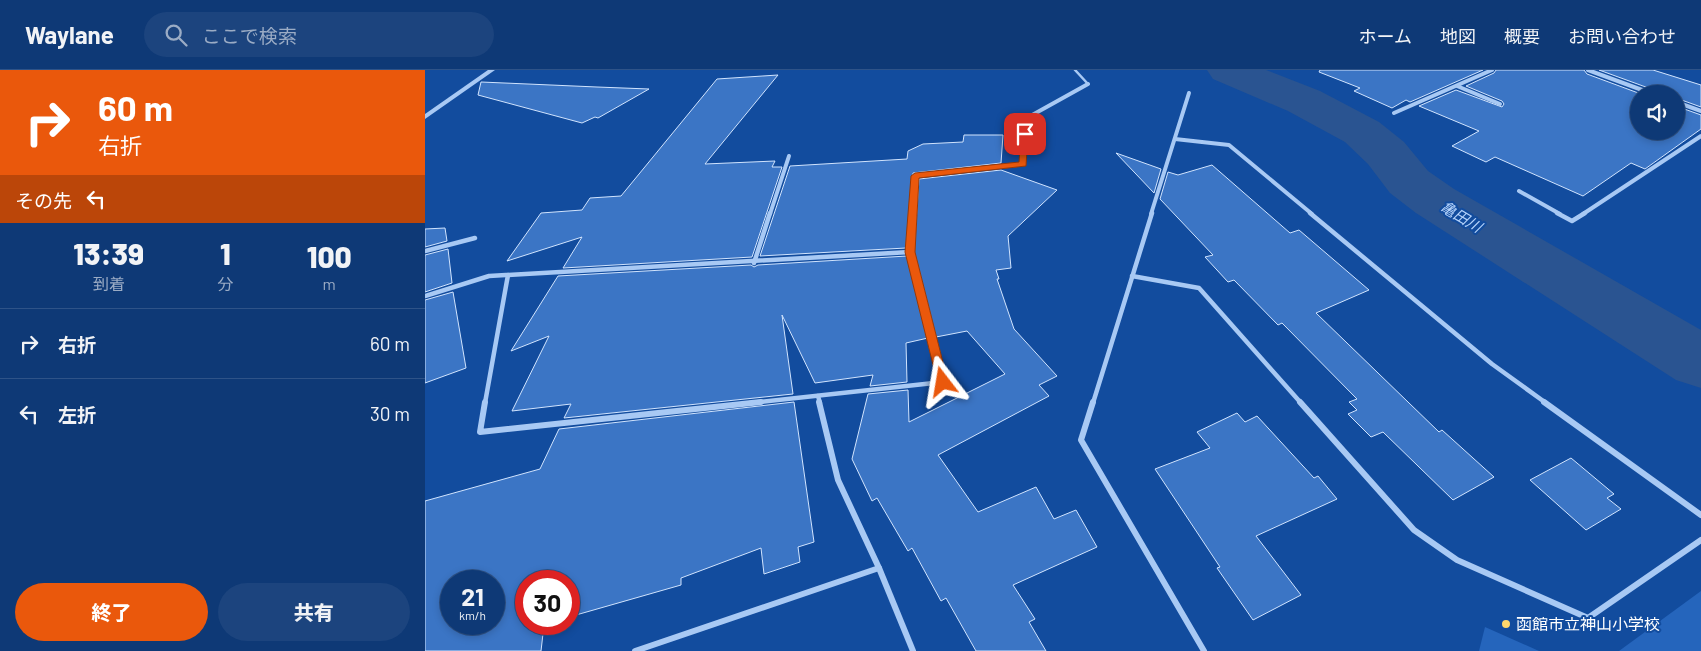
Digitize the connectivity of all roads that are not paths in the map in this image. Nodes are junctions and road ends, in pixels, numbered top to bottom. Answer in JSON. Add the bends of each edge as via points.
{"nodes":[{"id":1,"x":492,"y":70,"type":"edge"},
{"id":2,"x":1075,"y":70,"type":"edge"},
{"id":3,"x":1492,"y":70,"type":"edge"},
{"id":4,"x":1588,"y":70,"type":"edge"},
{"id":5,"x":1088,"y":84,"type":"joint"},
{"id":6,"x":1457,"y":86,"type":"junction"},
{"id":7,"x":1630,"y":86,"type":"edge"},
{"id":8,"x":1189,"y":93,"type":"dead end"},
{"id":9,"x":1500,"y":104,"type":"dead end"},
{"id":10,"x":1685,"y":105,"type":"edge"},
{"id":11,"x":1701,"y":111,"type":"edge"},
{"id":12,"x":1394,"y":113,"type":"dead end"},
{"id":13,"x":425,"y":117,"type":"edge"},
{"id":14,"x":1701,"y":136,"type":"edge"},
{"id":15,"x":1175,"y":139,"type":"junction"},
{"id":16,"x":789,"y":156,"type":"dead end"},
{"id":17,"x":1519,"y":191,"type":"dead end"},
{"id":18,"x":475,"y":238,"type":"dead end"},
{"id":19,"x":425,"y":251,"type":"edge"},
{"id":20,"x":910,"y":252,"type":"junction"},
{"id":21,"x":754,"y":262,"type":"junction"},
{"id":22,"x":508,"y":275,"type":"junction"},
{"id":23,"x":1132,"y":276,"type":"junction"},
{"id":24,"x":425,"y":296,"type":"edge"},
{"id":25,"x":818,"y":396,"type":"junction"},
{"id":26,"x":1701,"y":515,"type":"edge"},
{"id":27,"x":1701,"y":540,"type":"edge"},
{"id":28,"x":879,"y":568,"type":"junction"},
{"id":29,"x":635,"y":651,"type":"edge"},
{"id":30,"x":913,"y":651,"type":"edge"},
{"id":31,"x":1204,"y":651,"type":"edge"}],
"edges":[{"from":1,"to":13,"type":"street"},
{"from":2,"to":5,"type":"lane"},
{"from":3,"to":6,"type":"street"},
{"from":4,"to":7,"type":"street"},
{"from":5,"to":20,"type":"street","via":[[1025,119],[1023,164],[915,176]]},
{"from":6,"to":9,"type":"street"},
{"from":6,"to":12,"type":"street"},
{"from":8,"to":15,"type":"street"},
{"from":10,"to":11,"type":"street"},
{"from":14,"to":17,"type":"street","via":[[1572,220]]},
{"from":15,"to":23,"type":"street"},
{"from":15,"to":26,"type":"street","via":[[1229,145],[1492,364]]},
{"from":16,"to":21,"type":"street"},
{"from":18,"to":19,"type":"street"},
{"from":20,"to":21,"type":"street"},
{"from":20,"to":25,"type":"street","via":[[943,382]]},
{"from":21,"to":22,"type":"street"},
{"from":22,"to":24,"type":"street","via":[[489,276]]},
{"from":22,"to":25,"type":"street","via":[[480,432]]},
{"from":23,"to":27,"type":"street","via":[[1199,288],[1414,530],[1457,560],[1588,618]]},
{"from":23,"to":31,"type":"street","via":[[1081,440]]},
{"from":25,"to":28,"type":"street","via":[[838,480]]},
{"from":28,"to":29,"type":"street"},
{"from":28,"to":30,"type":"street"}]}
